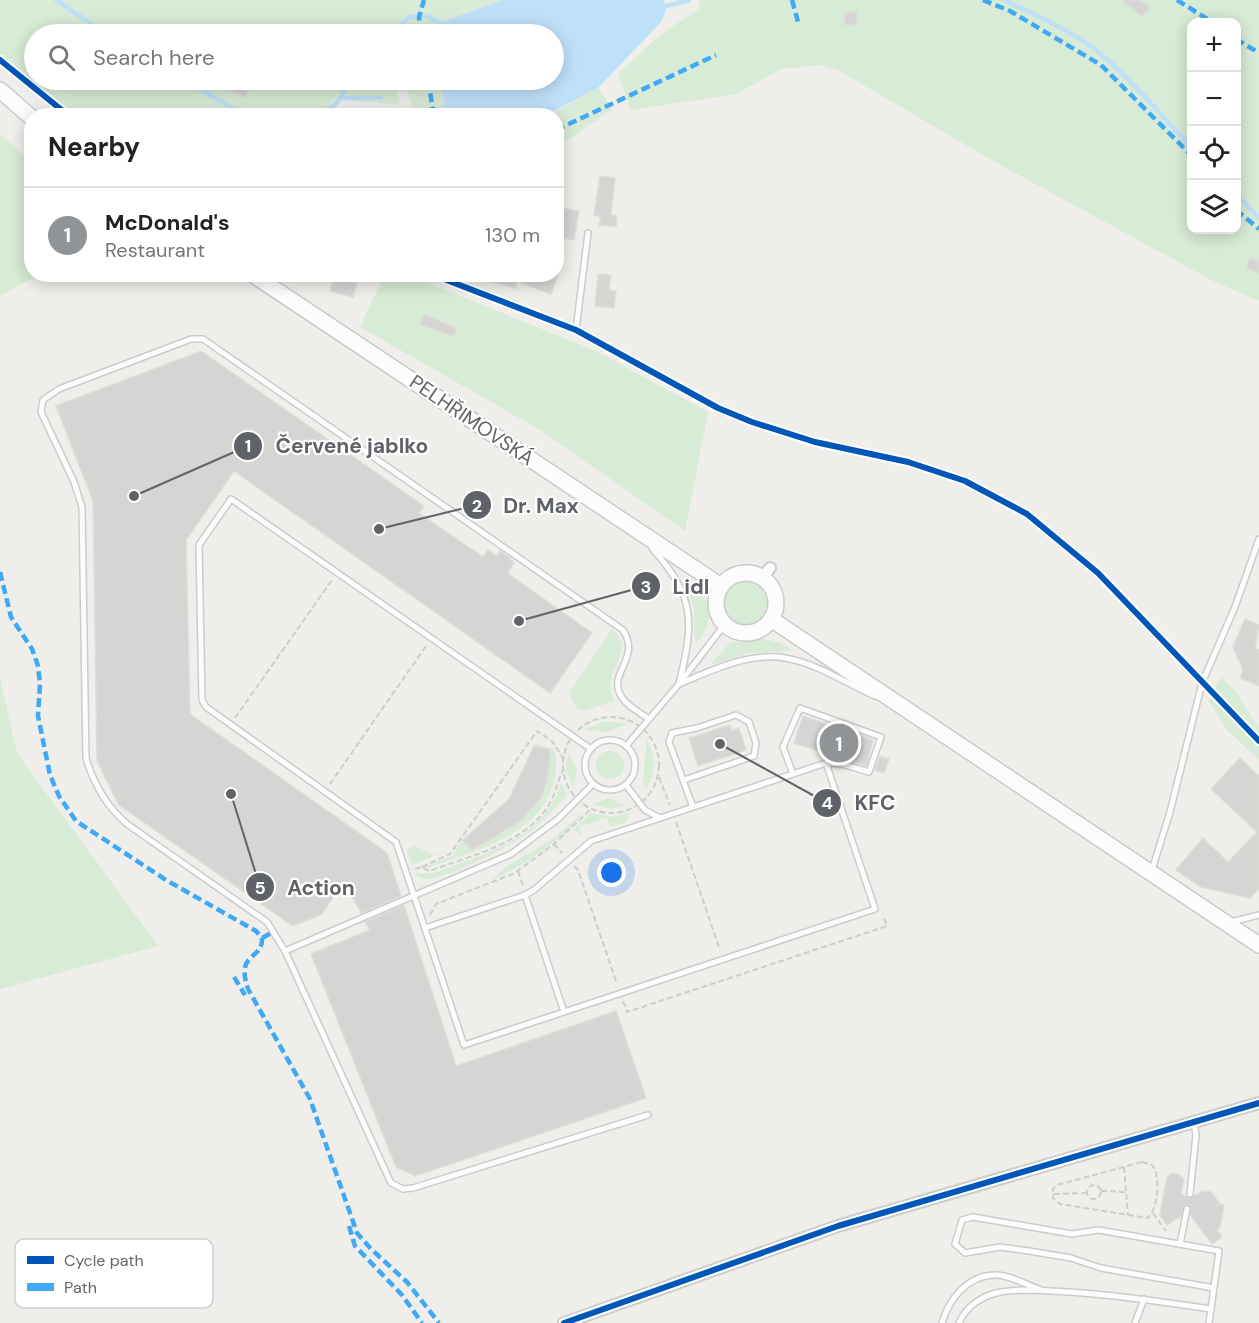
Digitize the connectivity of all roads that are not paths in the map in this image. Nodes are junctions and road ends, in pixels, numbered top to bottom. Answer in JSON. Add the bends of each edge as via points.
{"nodes":[{"id":1,"x":0,"y":90,"type":"edge"},
{"id":2,"x":24,"y":111,"type":"edge"},
{"id":3,"x":588,"y":233,"type":"dead end"},
{"id":4,"x":264,"y":282,"type":"edge"},
{"id":5,"x":452,"y":282,"type":"edge"},
{"id":6,"x":576,"y":330,"type":"junction"},
{"id":7,"x":718,"y":408,"type":"dead end"},
{"id":8,"x":637,"y":530,"type":"junction"},
{"id":9,"x":1259,"y":539,"type":"edge"},
{"id":10,"x":721,"y":586,"type":"junction"},
{"id":11,"x":771,"y":619,"type":"junction"},
{"id":12,"x":725,"y":624,"type":"junction"},
{"id":13,"x":679,"y":684,"type":"junction"},
{"id":14,"x":915,"y":715,"type":"junction"},
{"id":15,"x":649,"y":719,"type":"junction"},
{"id":16,"x":626,"y":746,"type":"junction"},
{"id":17,"x":591,"y":749,"type":"junction"},
{"id":18,"x":826,"y":763,"type":"junction"},
{"id":19,"x":793,"y":774,"type":"junction"},
{"id":20,"x":684,"y":780,"type":"junction"},
{"id":21,"x":593,"y":784,"type":"junction"},
{"id":22,"x":626,"y":785,"type":"junction"},
{"id":23,"x":693,"y":807,"type":"junction"},
{"id":24,"x":660,"y":818,"type":"junction"},
{"id":25,"x":1151,"y":873,"type":"junction"},
{"id":26,"x":414,"y":894,"type":"junction"},
{"id":27,"x":525,"y":895,"type":"junction"},
{"id":28,"x":1259,"y":915,"type":"edge"},
{"id":29,"x":1227,"y":923,"type":"junction"},
{"id":30,"x":425,"y":928,"type":"junction"},
{"id":31,"x":1259,"y":945,"type":"edge"},
{"id":32,"x":285,"y":951,"type":"junction"},
{"id":33,"x":564,"y":1012,"type":"junction"},
{"id":34,"x":1259,"y":1103,"type":"edge"},
{"id":35,"x":648,"y":1115,"type":"dead end"},
{"id":36,"x":1194,"y":1122,"type":"junction"},
{"id":37,"x":1190,"y":1194,"type":"dead end"},
{"id":38,"x":1187,"y":1209,"type":"dead end"},
{"id":39,"x":1180,"y":1244,"type":"junction"},
{"id":40,"x":1214,"y":1288,"type":"junction"},
{"id":41,"x":1044,"y":1290,"type":"junction"},
{"id":42,"x":1144,"y":1299,"type":"junction"},
{"id":43,"x":1211,"y":1309,"type":"junction"},
{"id":44,"x":564,"y":1323,"type":"edge"},
{"id":45,"x":942,"y":1323,"type":"edge"},
{"id":46,"x":959,"y":1323,"type":"edge"},
{"id":47,"x":1135,"y":1323,"type":"edge"},
{"id":48,"x":1209,"y":1323,"type":"edge"}],
"edges":[{"from":1,"to":2,"type":"main road"},
{"from":3,"to":6,"type":"lane"},
{"from":4,"to":8,"type":"main road","name":"PELHŘIMOVSKÁ"},
{"from":5,"to":6,"type":"lane"},
{"from":6,"to":7,"type":"lane"},
{"from":8,"to":10,"type":"main road","name":"PELHŘIMOVSKÁ"},
{"from":8,"to":13,"type":"lane","via":[[672,571],[686,602],[689,640]]},
{"from":9,"to":25,"type":"lane","via":[[1235,608],[1202,683]]},
{"from":10,"to":11,"type":"main road","via":[[740,574],[766,573],[775,597]]},
{"from":10,"to":12,"type":"main road","via":[[716,602]]},
{"from":11,"to":12,"type":"main road","via":[[749,633],[732,630]]},
{"from":11,"to":14,"type":"main road"},
{"from":12,"to":13,"type":"lane"},
{"from":13,"to":14,"type":"lane","via":[[735,662],[789,658]]},
{"from":13,"to":15,"type":"lane"},
{"from":14,"to":25,"type":"main road"},
{"from":15,"to":16,"type":"lane"},
{"from":15,"to":32,"type":"lane","via":[[619,693],[617,681],[630,654],[623,630],[203,339],[191,339],[50,394],[43,400],[41,412],[82,507],[86,758],[93,779],[114,813],[267,922]]},
{"from":16,"to":17,"type":"lane","via":[[612,740]]},
{"from":16,"to":22,"type":"lane","via":[[636,766]]},
{"from":17,"to":21,"type":"lane","via":[[585,767]]},
{"from":17,"to":26,"type":"lane","via":[[231,499],[199,546],[202,700],[212,713],[396,842]]},
{"from":18,"to":19,"type":"lane"},
{"from":18,"to":19,"type":"lane","via":[[869,772],[881,737],[800,708],[783,747]]},
{"from":18,"to":33,"type":"lane","via":[[875,909]]},
{"from":19,"to":23,"type":"lane"},
{"from":20,"to":20,"type":"lane","via":[[754,756],[756,743],[749,722],[736,715],[672,733],[669,742]]},
{"from":20,"to":23,"type":"lane"},
{"from":21,"to":22,"type":"lane","via":[[609,791]]},
{"from":21,"to":26,"type":"lane","via":[[540,835],[511,854]]},
{"from":22,"to":24,"type":"lane","via":[[645,810]]},
{"from":23,"to":24,"type":"lane"},
{"from":24,"to":27,"type":"lane","via":[[591,840]]},
{"from":25,"to":29,"type":"main road"},
{"from":26,"to":30,"type":"lane"},
{"from":26,"to":32,"type":"lane"},
{"from":27,"to":30,"type":"lane"},
{"from":27,"to":33,"type":"lane"},
{"from":28,"to":29,"type":"lane"},
{"from":29,"to":31,"type":"main road"},
{"from":30,"to":33,"type":"lane","via":[[464,1046]]},
{"from":32,"to":35,"type":"lane","via":[[390,1183],[398,1188],[413,1188]]},
{"from":34,"to":36,"type":"street"},
{"from":36,"to":37,"type":"lane"},
{"from":36,"to":44,"type":"street","via":[[838,1226]]},
{"from":38,"to":39,"type":"lane"},
{"from":39,"to":40,"type":"lane","via":[[1219,1251]]},
{"from":39,"to":40,"type":"lane","via":[[1099,1230],[1072,1234],[973,1217],[962,1221],[955,1244],[965,1253],[1000,1247],[1029,1251]]},
{"from":40,"to":43,"type":"lane"},
{"from":41,"to":42,"type":"lane"},
{"from":41,"to":45,"type":"lane","via":[[996,1275],[982,1278],[951,1300]]},
{"from":41,"to":46,"type":"lane","via":[[989,1295],[974,1303]]},
{"from":42,"to":43,"type":"lane"},
{"from":42,"to":47,"type":"lane"},
{"from":43,"to":48,"type":"lane"}]}
